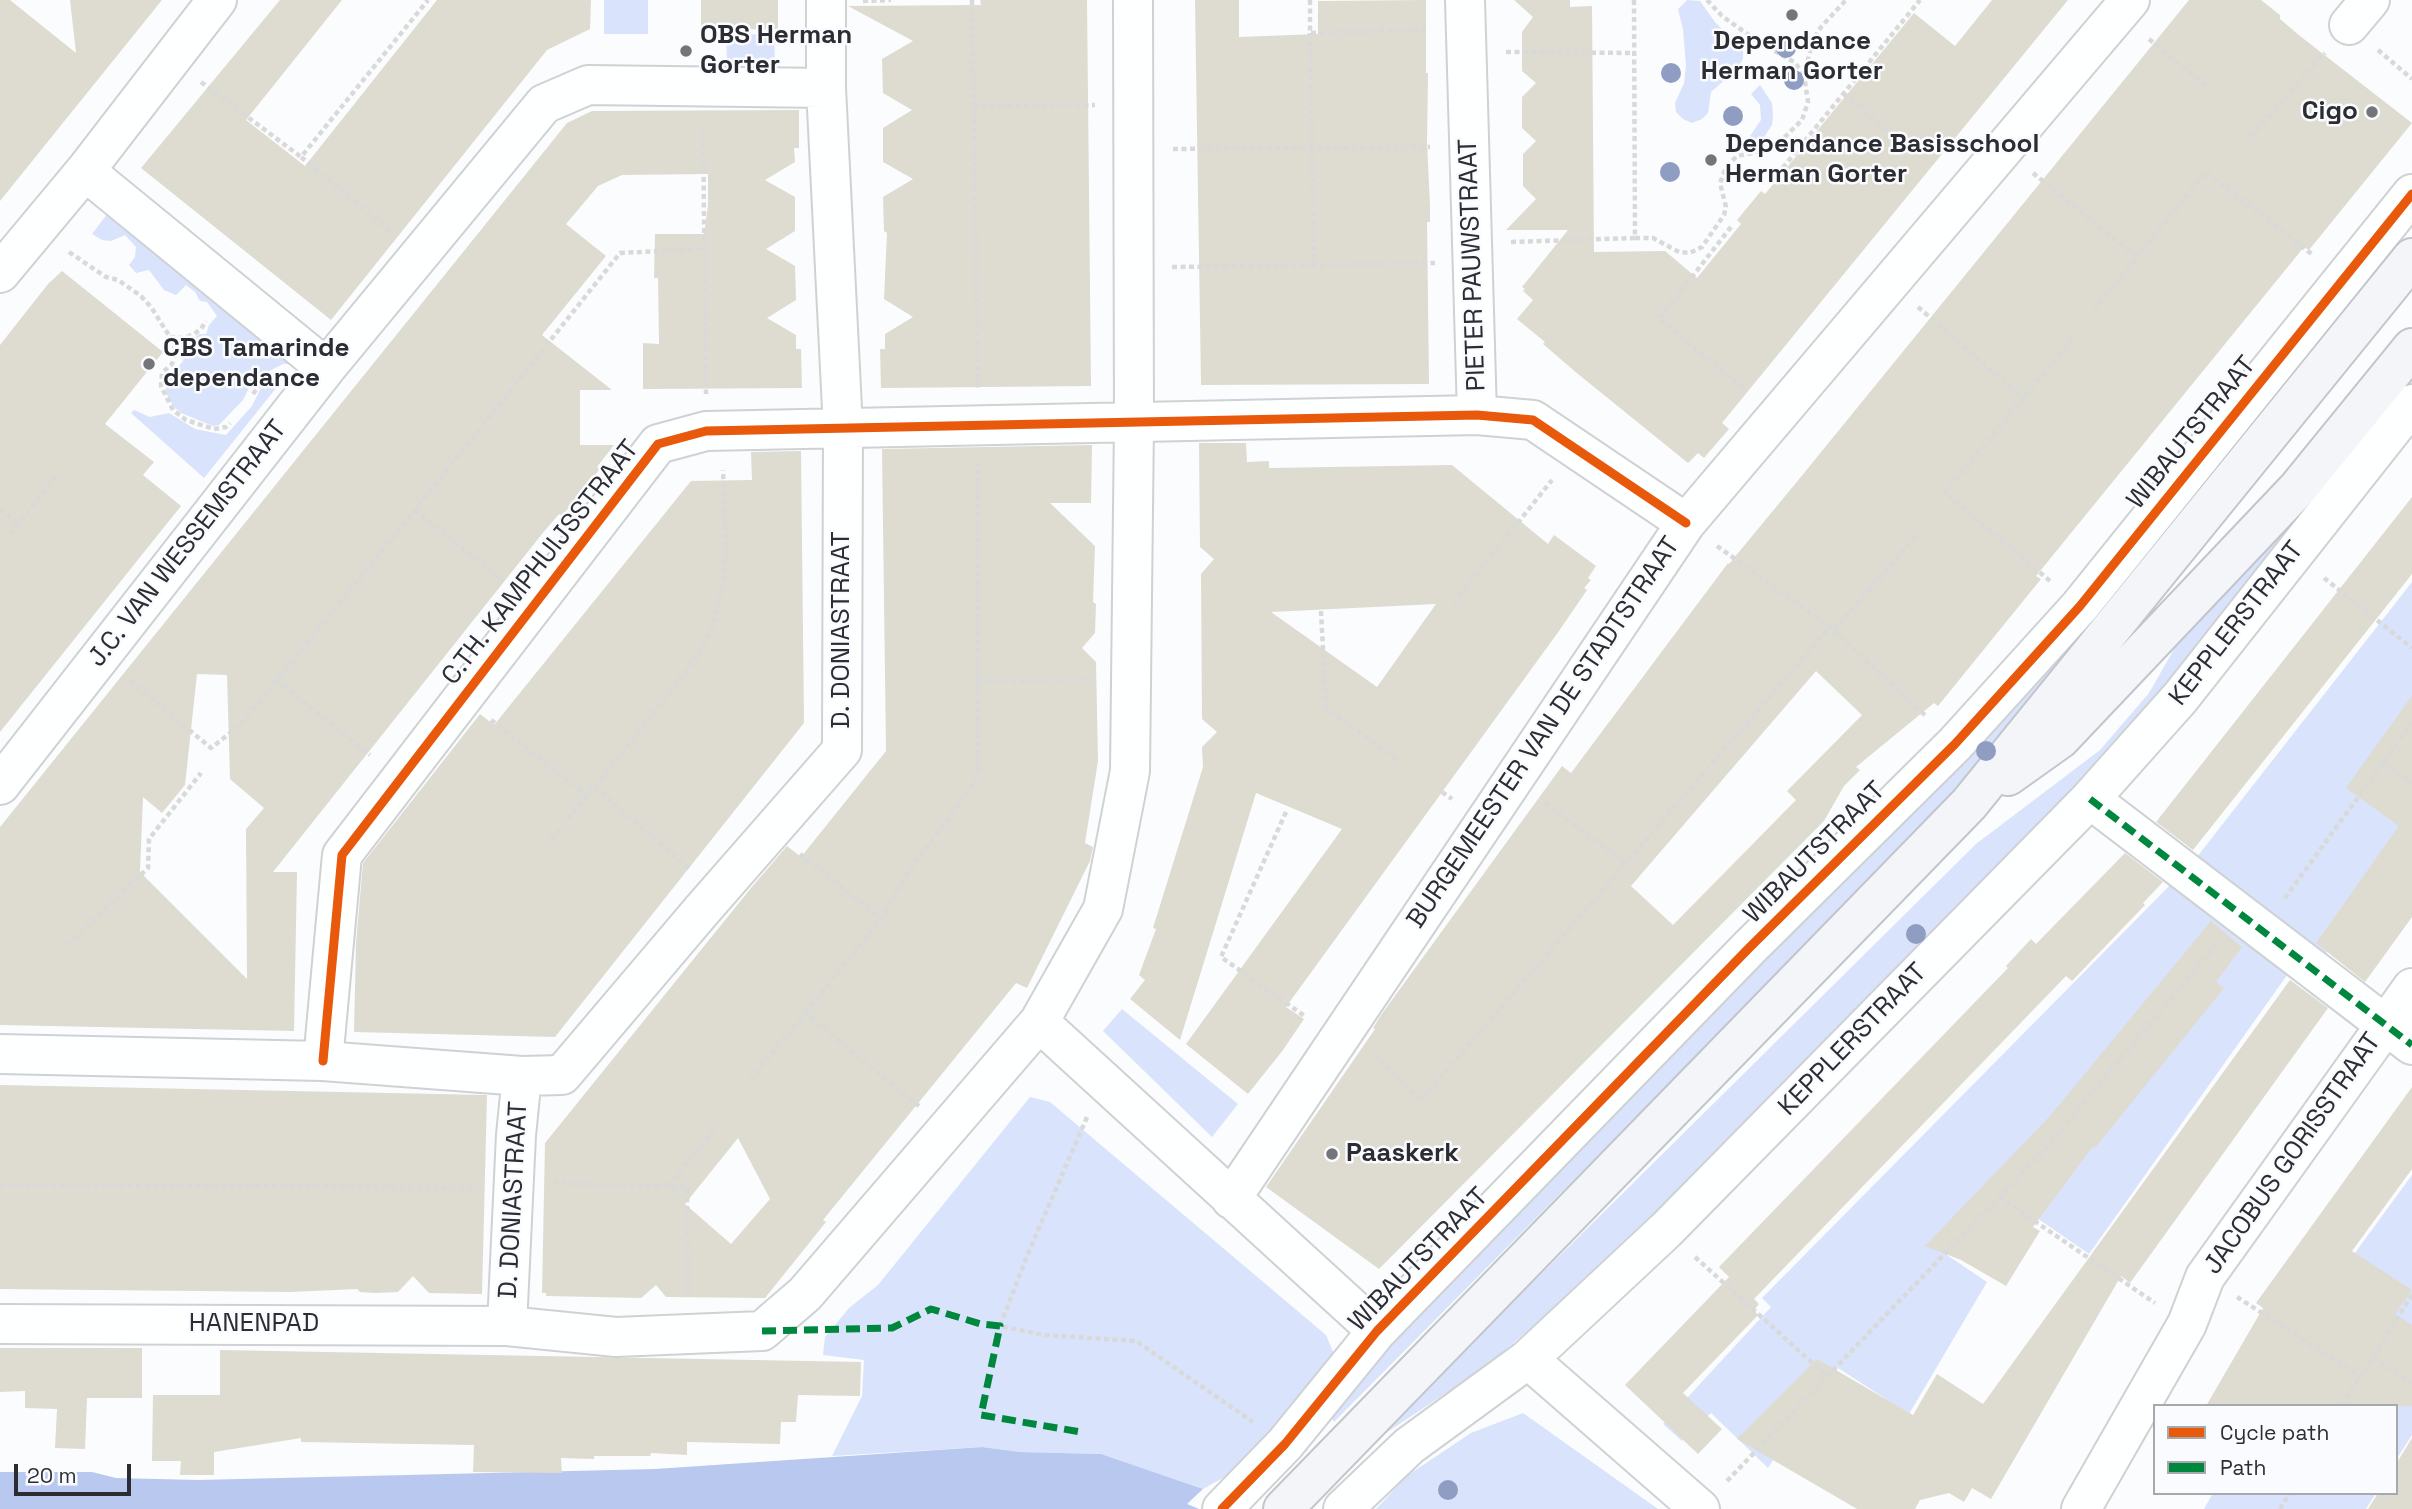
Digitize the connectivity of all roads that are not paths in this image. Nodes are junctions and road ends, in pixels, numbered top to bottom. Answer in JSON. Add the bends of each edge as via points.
{"nodes":[{"id":1,"x":217,"y":0,"type":"edge"},
{"id":2,"x":826,"y":0,"type":"edge"},
{"id":3,"x":1133,"y":0,"type":"edge"},
{"id":4,"x":2124,"y":7,"type":"edge"},
{"id":5,"x":1466,"y":27,"type":"edge"},
{"id":6,"x":826,"y":88,"type":"junction"},
{"id":7,"x":85,"y":171,"type":"junction"},
{"id":8,"x":2410,"y":198,"type":"edge"},
{"id":9,"x":2412,"y":258,"type":"edge"},
{"id":10,"x":0,"y":273,"type":"edge"},
{"id":11,"x":2412,"y":348,"type":"edge"},
{"id":12,"x":318,"y":378,"type":"junction"},
{"id":13,"x":2412,"y":404,"type":"edge"},
{"id":14,"x":1477,"y":415,"type":"junction"},
{"id":15,"x":1134,"y":422,"type":"junction"},
{"id":16,"x":843,"y":429,"type":"junction"},
{"id":17,"x":2298,"y":488,"type":"junction"},
{"id":18,"x":1686,"y":523,"type":"junction"},
{"id":19,"x":2304,"y":539,"type":"junction"},
{"id":20,"x":0,"y":785,"type":"edge"},
{"id":21,"x":2090,"y":799,"type":"junction"},
{"id":22,"x":1969,"y":804,"type":"junction"},
{"id":23,"x":2412,"y":988,"type":"edge"},
{"id":24,"x":1039,"y":1022,"type":"junction"},
{"id":25,"x":2399,"y":1035,"type":"edge"},
{"id":26,"x":0,"y":1054,"type":"edge"},
{"id":27,"x":323,"y":1061,"type":"junction"},
{"id":28,"x":522,"y":1076,"type":"junction"},
{"id":29,"x":1231,"y":1199,"type":"junction"},
{"id":30,"x":0,"y":1324,"type":"edge"},
{"id":31,"x":507,"y":1326,"type":"junction"},
{"id":32,"x":1377,"y":1331,"type":"junction"},
{"id":33,"x":1528,"y":1359,"type":"junction"},
{"id":34,"x":1709,"y":1500,"type":"edge"},
{"id":35,"x":1229,"y":1502,"type":"edge"},
{"id":36,"x":1283,"y":1509,"type":"edge"},
{"id":37,"x":1342,"y":1509,"type":"edge"},
{"id":38,"x":2081,"y":1509,"type":"edge"}],
"edges":[{"from":1,"to":7,"type":"street"},
{"from":2,"to":6,"type":"street","name":"D. DONIASTRAAT"},
{"from":3,"to":15,"type":"street","name":"HANENPAD"},
{"from":4,"to":18,"type":"street","name":"BURGEMEESTER VAN DE STADTSTRAAT"},
{"from":5,"to":14,"type":"street","name":"PIETER PAUWSTRAAT"},
{"from":6,"to":12,"type":"street","name":"J.C. VAN WESSEMSTRAAT","via":[[588,85],[544,104]]},
{"from":6,"to":16,"type":"street","name":"D. DONIASTRAAT"},
{"from":7,"to":10,"type":"street"},
{"from":7,"to":12,"type":"street"},
{"from":8,"to":32,"type":"street","name":"WIBAUTSTRAAT","via":[[2080,606],[1955,744],[1749,948]]},
{"from":9,"to":22,"type":"main road"},
{"from":11,"to":17,"type":"main road"},
{"from":12,"to":20,"type":"street","name":"J.C. VAN WESSEMSTRAAT"},
{"from":13,"to":19,"type":"street","name":"KEPPLERSTRAAT"},
{"from":14,"to":15,"type":"street","name":"C.TH. KAMPHUIJSSTRAAT"},
{"from":14,"to":18,"type":"street","name":"PIETER PAUWSTRAAT","via":[[1533,419]]},
{"from":15,"to":16,"type":"street","name":"C.TH. KAMPHUIJSSTRAAT"},
{"from":15,"to":24,"type":"street","name":"HANENPAD","via":[[1130,771],[1104,909]]},
{"from":16,"to":27,"type":"street","name":"C.TH. KAMPHUIJSSTRAAT","via":[[714,431],[658,444],[342,855]]},
{"from":16,"to":28,"type":"street","name":"D. DONIASTRAAT","via":[[842,750],[562,1075]]},
{"from":17,"to":19,"type":"street","name":"KEPPLERSTRAAT"},
{"from":17,"to":22,"type":"main road","via":[[2060,739]]},
{"from":18,"to":29,"type":"street","name":"BURGEMEESTER VAN DE STADTSTRAAT"},
{"from":19,"to":21,"type":"street","name":"KEPPLERSTRAAT","via":[[2180,698]]},
{"from":21,"to":25,"type":"street"},
{"from":21,"to":33,"type":"street","name":"KEPPLERSTRAAT","via":[[1666,1230]]},
{"from":22,"to":36,"type":"main road"},
{"from":23,"to":25,"type":"street","name":"JACOBUS GORISSTRAAT"},
{"from":24,"to":29,"type":"street"},
{"from":24,"to":31,"type":"street","name":"HANENPAD","via":[[806,1294],[762,1331],[616,1337]]},
{"from":25,"to":38,"type":"street","name":"JACOBUS GORISSTRAAT","via":[[2205,1277],[2187,1324]]},
{"from":26,"to":27,"type":"street"},
{"from":27,"to":28,"type":"street"},
{"from":28,"to":31,"type":"street","name":"D. DONIASTRAAT"},
{"from":29,"to":32,"type":"street"},
{"from":30,"to":31,"type":"street","name":"HANENPAD"},
{"from":32,"to":35,"type":"street","name":"WIBAUTSTRAAT","via":[[1285,1444]]},
{"from":33,"to":34,"type":"street"},
{"from":33,"to":37,"type":"street","name":"KEPPLERSTRAAT","via":[[1409,1446]]}]}
